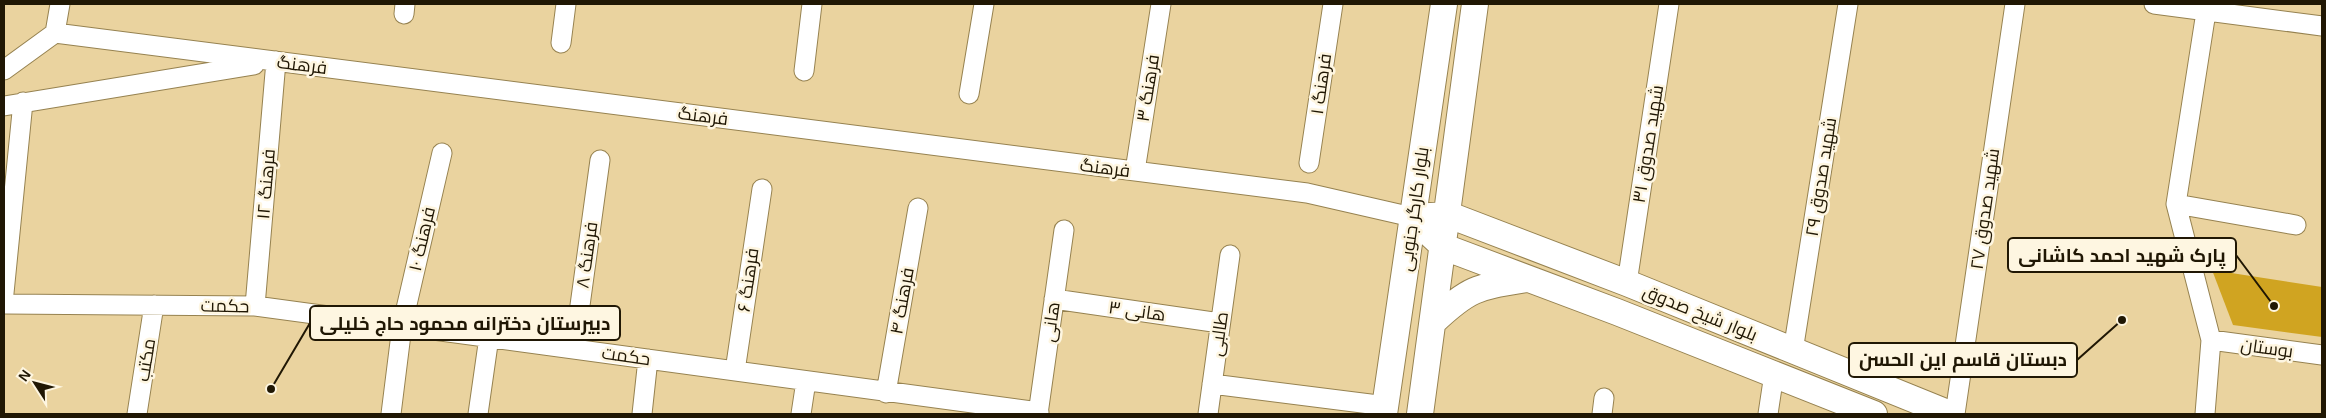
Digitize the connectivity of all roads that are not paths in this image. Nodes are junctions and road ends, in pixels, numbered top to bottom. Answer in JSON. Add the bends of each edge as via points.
{"nodes":[{"id":1,"x":60,"y":4,"type":"edge"},
{"id":2,"x":566,"y":4,"type":"edge"},
{"id":3,"x":812,"y":4,"type":"edge"},
{"id":4,"x":984,"y":4,"type":"edge"},
{"id":5,"x":1161,"y":4,"type":"edge"},
{"id":6,"x":1333,"y":4,"type":"edge"},
{"id":7,"x":1444,"y":4,"type":"edge"},
{"id":8,"x":1475,"y":4,"type":"edge"},
{"id":9,"x":1669,"y":4,"type":"edge"},
{"id":10,"x":1848,"y":4,"type":"edge"},
{"id":11,"x":2015,"y":4,"type":"edge"},
{"id":12,"x":2166,"y":5,"type":"edge"},
{"id":13,"x":2206,"y":12,"type":"junction"},
{"id":14,"x":2322,"y":26,"type":"edge"},
{"id":15,"x":55,"y":33,"type":"junction"},
{"id":16,"x":561,"y":43,"type":"dead end"},
{"id":17,"x":276,"y":61,"type":"junction"},
{"id":18,"x":4,"y":70,"type":"edge"},
{"id":19,"x":804,"y":71,"type":"dead end"},
{"id":20,"x":969,"y":94,"type":"dead end"},
{"id":21,"x":23,"y":102,"type":"junction"},
{"id":22,"x":4,"y":106,"type":"edge"},
{"id":23,"x":442,"y":153,"type":"dead end"},
{"id":24,"x":600,"y":160,"type":"dead end"},
{"id":25,"x":1309,"y":163,"type":"dead end"},
{"id":26,"x":1135,"y":172,"type":"junction"},
{"id":27,"x":762,"y":189,"type":"dead end"},
{"id":28,"x":2176,"y":204,"type":"junction"},
{"id":29,"x":918,"y":208,"type":"dead end"},
{"id":30,"x":1449,"y":215,"type":"junction"},
{"id":31,"x":1412,"y":217,"type":"junction"},
{"id":32,"x":2296,"y":225,"type":"dead end"},
{"id":33,"x":1064,"y":230,"type":"dead end"},
{"id":34,"x":1444,"y":247,"type":"junction"},
{"id":35,"x":1230,"y":255,"type":"dead end"},
{"id":36,"x":1528,"y":279,"type":"junction"},
{"id":37,"x":1627,"y":283,"type":"junction"},
{"id":38,"x":4,"y":294,"type":"edge"},
{"id":39,"x":1054,"y":299,"type":"junction"},
{"id":40,"x":4,"y":304,"type":"edge"},
{"id":41,"x":154,"y":305,"type":"junction"},
{"id":42,"x":255,"y":306,"type":"junction"},
{"id":43,"x":1433,"y":322,"type":"junction"},
{"id":44,"x":1220,"y":323,"type":"junction"},
{"id":45,"x":402,"y":326,"type":"junction"},
{"id":46,"x":489,"y":338,"type":"junction"},
{"id":47,"x":2211,"y":340,"type":"junction"},
{"id":48,"x":574,"y":349,"type":"junction"},
{"id":49,"x":1793,"y":351,"type":"junction"},
{"id":50,"x":2322,"y":356,"type":"edge"},
{"id":51,"x":648,"y":359,"type":"junction"},
{"id":52,"x":735,"y":371,"type":"junction"},
{"id":53,"x":1774,"y":374,"type":"junction"},
{"id":54,"x":806,"y":381,"type":"junction"},
{"id":55,"x":1212,"y":384,"type":"junction"},
{"id":56,"x":886,"y":393,"type":"junction"},
{"id":57,"x":1385,"y":410,"type":"edge"},
{"id":58,"x":1038,"y":413,"type":"edge"},
{"id":59,"x":138,"y":414,"type":"edge"},
{"id":60,"x":391,"y":414,"type":"edge"},
{"id":61,"x":478,"y":414,"type":"edge"},
{"id":62,"x":642,"y":414,"type":"edge"},
{"id":63,"x":801,"y":414,"type":"edge"},
{"id":64,"x":1208,"y":414,"type":"edge"},
{"id":65,"x":1420,"y":414,"type":"edge"},
{"id":66,"x":1768,"y":414,"type":"edge"},
{"id":67,"x":1874,"y":414,"type":"edge"},
{"id":68,"x":1950,"y":414,"type":"edge"},
{"id":69,"x":1955,"y":414,"type":"edge"},
{"id":70,"x":2205,"y":414,"type":"edge"}],
"edges":[{"from":1,"to":15,"type":"street"},
{"from":2,"to":16,"type":"street"},
{"from":3,"to":19,"type":"street"},
{"from":4,"to":20,"type":"street"},
{"from":5,"to":26,"type":"street","name":"فرهنگ ۳"},
{"from":6,"to":25,"type":"street","name":"فرهنگ ۱"},
{"from":7,"to":31,"type":"street","name":"بلوار کارگر جنوبی"},
{"from":8,"to":30,"type":"street","name":"بلوار کارگر جنوبی"},
{"from":9,"to":37,"type":"street","name":"شهید صدوق ۳۱"},
{"from":10,"to":49,"type":"street","name":"شهید صدوق ۲۹"},
{"from":11,"to":69,"type":"street","name":"شهید صدوق ۲۷"},
{"from":12,"to":13,"type":"street"},
{"from":13,"to":14,"type":"street"},
{"from":13,"to":28,"type":"street"},
{"from":15,"to":17,"type":"street","name":"فرهنگ"},
{"from":15,"to":18,"type":"street"},
{"from":17,"to":21,"type":"street"},
{"from":17,"to":26,"type":"street","name":"فرهنگ"},
{"from":17,"to":42,"type":"street","name":"فرهنگ ۱۲"},
{"from":21,"to":22,"type":"street"},
{"from":21,"to":38,"type":"street"},
{"from":23,"to":45,"type":"street","name":"فرهنگ ۱۰"},
{"from":24,"to":48,"type":"street","name":"فرهنگ ۸"},
{"from":26,"to":31,"type":"street","name":"فرهنگ","via":[[1307,192]]},
{"from":27,"to":52,"type":"street","name":"فرهنگ ۶"},
{"from":28,"to":32,"type":"street"},
{"from":28,"to":47,"type":"street"},
{"from":29,"to":56,"type":"street","name":"فرهنگ ۴"},
{"from":30,"to":31,"type":"street"},
{"from":30,"to":34,"type":"street","name":"بلوار کارگر جنوبی"},
{"from":30,"to":37,"type":"street","name":"بلوار شیخ صدوق"},
{"from":31,"to":34,"type":"street"},
{"from":31,"to":57,"type":"street","name":"بلوار کارگر جنوبی"},
{"from":33,"to":39,"type":"street","name":"هانی"},
{"from":34,"to":36,"type":"street","name":"بلوار شیخ صدوق"},
{"from":34,"to":43,"type":"street","name":"بلوار کارگر جنوبی"},
{"from":35,"to":44,"type":"street","name":"طالبی"},
{"from":36,"to":43,"type":"street","via":[[1470,291]]},
{"from":36,"to":53,"type":"street","name":"بلوار شیخ صدوق"},
{"from":37,"to":49,"type":"street","name":"بلوار شیخ صدوق"},
{"from":39,"to":44,"type":"street","name":"هانی ۳"},
{"from":39,"to":58,"type":"street","name":"هانی"},
{"from":40,"to":41,"type":"street","name":"حکمت"},
{"from":41,"to":42,"type":"street","name":"حکمت"},
{"from":41,"to":59,"type":"street","name":"مکتب"},
{"from":42,"to":45,"type":"street","name":"حکمت"},
{"from":43,"to":65,"type":"street","name":"بلوار کارگر جنوبی"},
{"from":44,"to":55,"type":"street","name":"طالبی"},
{"from":45,"to":46,"type":"street","name":"حکمت"},
{"from":45,"to":60,"type":"street","name":"فرهنگ ۱۰"},
{"from":46,"to":48,"type":"street","name":"حکمت"},
{"from":46,"to":61,"type":"street"},
{"from":47,"to":50,"type":"street","name":"بوستان"},
{"from":47,"to":70,"type":"street"},
{"from":48,"to":51,"type":"street","name":"حکمت"},
{"from":49,"to":68,"type":"street","name":"بلوار شیخ صدوق"},
{"from":51,"to":52,"type":"street","name":"حکمت"},
{"from":51,"to":62,"type":"street"},
{"from":52,"to":54,"type":"street","name":"حکمت"},
{"from":53,"to":66,"type":"street"},
{"from":53,"to":67,"type":"street","name":"بلوار شیخ صدوق"},
{"from":54,"to":56,"type":"street","name":"حکمت"},
{"from":54,"to":63,"type":"street"},
{"from":55,"to":57,"type":"street"},
{"from":55,"to":64,"type":"street","name":"طالبی"},
{"from":56,"to":58,"type":"street","name":"حکمت"}]}
